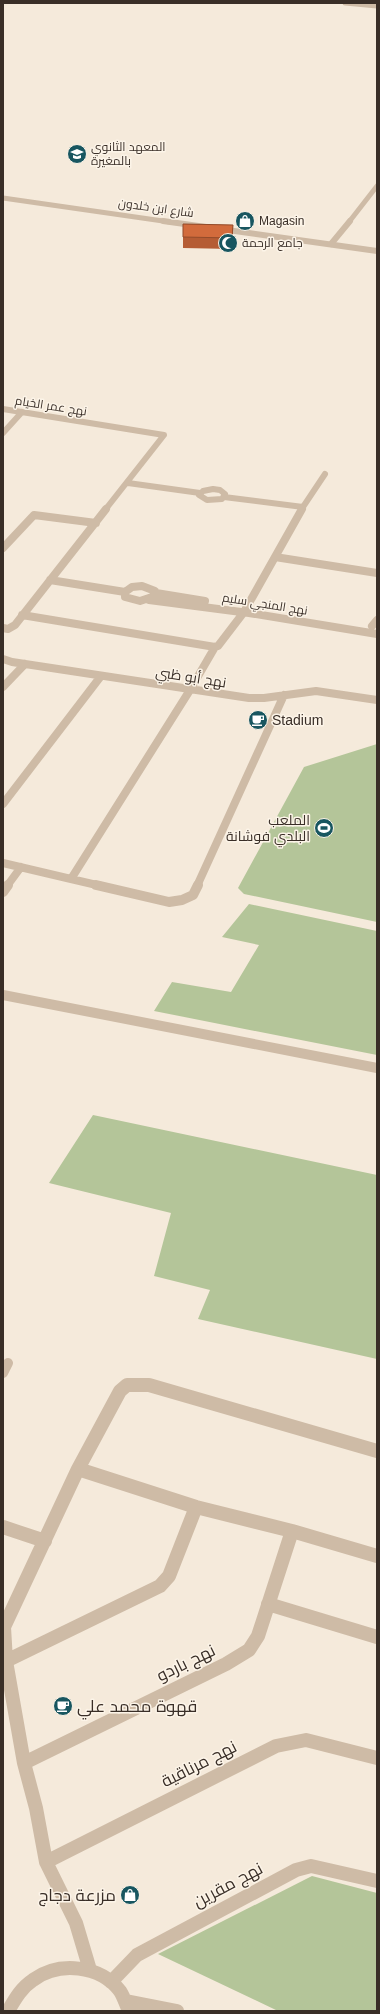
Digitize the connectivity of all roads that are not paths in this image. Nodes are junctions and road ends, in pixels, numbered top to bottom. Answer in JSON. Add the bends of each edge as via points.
{"nodes":[{"id":1,"x":345,"y":3,"type":"edge"},
{"id":2,"x":377,"y":6,"type":"edge"},
{"id":3,"x":377,"y":186,"type":"edge"},
{"id":4,"x":3,"y":198,"type":"edge"},
{"id":5,"x":331,"y":244,"type":"junction"},
{"id":6,"x":377,"y":250,"type":"edge"},
{"id":7,"x":3,"y":409,"type":"edge"},
{"id":8,"x":22,"y":412,"type":"junction"},
{"id":9,"x":3,"y":433,"type":"edge"},
{"id":10,"x":325,"y":474,"type":"dead end"},
{"id":11,"x":128,"y":483,"type":"junction"},
{"id":12,"x":200,"y":493,"type":"junction"},
{"id":13,"x":224,"y":497,"type":"junction"},
{"id":14,"x":303,"y":507,"type":"junction"},
{"id":15,"x":96,"y":522,"type":"junction"},
{"id":16,"x":3,"y":548,"type":"edge"},
{"id":17,"x":275,"y":557,"type":"junction"},
{"id":18,"x":377,"y":572,"type":"edge"},
{"id":19,"x":50,"y":580,"type":"junction"},
{"id":20,"x":125,"y":592,"type":"junction"},
{"id":21,"x":156,"y":593,"type":"junction"},
{"id":22,"x":149,"y":600,"type":"junction"},
{"id":23,"x":245,"y":610,"type":"junction"},
{"id":24,"x":22,"y":615,"type":"junction"},
{"id":25,"x":375,"y":625,"type":"edge"},
{"id":26,"x":3,"y":628,"type":"edge"},
{"id":27,"x":377,"y":634,"type":"edge"},
{"id":28,"x":215,"y":647,"type":"junction"},
{"id":29,"x":3,"y":659,"type":"edge"},
{"id":30,"x":24,"y":664,"type":"junction"},
{"id":31,"x":101,"y":676,"type":"junction"},
{"id":32,"x":3,"y":687,"type":"edge"},
{"id":33,"x":190,"y":690,"type":"junction"},
{"id":34,"x":284,"y":695,"type":"junction"},
{"id":35,"x":377,"y":700,"type":"edge"},
{"id":36,"x":3,"y":804,"type":"edge"},
{"id":37,"x":3,"y":863,"type":"edge"},
{"id":38,"x":21,"y":867,"type":"junction"},
{"id":39,"x":71,"y":879,"type":"junction"},
{"id":40,"x":3,"y":892,"type":"edge"},
{"id":41,"x":3,"y":995,"type":"edge"},
{"id":42,"x":377,"y":1068,"type":"edge"},
{"id":43,"x":377,"y":1451,"type":"edge"},
{"id":44,"x":78,"y":1469,"type":"junction"},
{"id":45,"x":196,"y":1507,"type":"junction"},
{"id":46,"x":3,"y":1528,"type":"edge"},
{"id":47,"x":292,"y":1531,"type":"junction"},
{"id":48,"x":45,"y":1541,"type":"junction"},
{"id":49,"x":377,"y":1556,"type":"edge"},
{"id":50,"x":268,"y":1604,"type":"junction"},
{"id":51,"x":4,"y":1626,"type":"edge"},
{"id":52,"x":377,"y":1637,"type":"edge"},
{"id":53,"x":6,"y":1661,"type":"junction"},
{"id":54,"x":377,"y":1758,"type":"edge"},
{"id":55,"x":24,"y":1763,"type":"junction"},
{"id":56,"x":46,"y":1862,"type":"junction"},
{"id":57,"x":377,"y":1881,"type":"edge"},
{"id":58,"x":90,"y":1970,"type":"junction"},
{"id":59,"x":111,"y":1982,"type":"junction"},
{"id":60,"x":127,"y":2006,"type":"edge"},
{"id":61,"x":6,"y":2009,"type":"edge"},
{"id":62,"x":177,"y":2011,"type":"edge"}],
"edges":[{"from":1,"to":2,"type":"street"},
{"from":3,"to":5,"type":"street"},
{"from":4,"to":5,"type":"street","name":"شارع ابن خلدون"},
{"from":5,"to":6,"type":"street","name":"شارع ابن خلدون"},
{"from":7,"to":8,"type":"street","name":"نهج عمر الخيام"},
{"from":8,"to":9,"type":"street"},
{"from":8,"to":11,"type":"street","name":"نهج عمر الخيام","via":[[164,435]]},
{"from":10,"to":14,"type":"street"},
{"from":11,"to":12,"type":"street"},
{"from":11,"to":15,"type":"street"},
{"from":12,"to":13,"type":"street","via":[[201,497],[208,500]]},
{"from":12,"to":13,"type":"street","via":[[216,489],[223,492]]},
{"from":13,"to":14,"type":"street"},
{"from":14,"to":17,"type":"street"},
{"from":15,"to":16,"type":"street","via":[[34,515]]},
{"from":15,"to":19,"type":"street"},
{"from":17,"to":18,"type":"street"},
{"from":17,"to":23,"type":"street"},
{"from":19,"to":20,"type":"street"},
{"from":19,"to":24,"type":"street"},
{"from":20,"to":21,"type":"street","name":"نهج المنجي سليم","via":[[132,587],[142,586],[152,588]]},
{"from":20,"to":22,"type":"street","name":"نهج المنجي سليم","via":[[128,599]]},
{"from":21,"to":22,"type":"street"},
{"from":21,"to":23,"type":"street","name":"نهج المنجي سليم"},
{"from":22,"to":23,"type":"street","name":"نهج المنجي سليم"},
{"from":23,"to":25,"type":"street","name":"نهج المنجي سليم"},
{"from":23,"to":27,"type":"street","name":"نهج المنجي سليم"},
{"from":23,"to":28,"type":"street"},
{"from":24,"to":26,"type":"street","via":[[14,625]]},
{"from":24,"to":28,"type":"street"},
{"from":28,"to":33,"type":"street"},
{"from":29,"to":30,"type":"street","name":"نهج أبو ظبي"},
{"from":30,"to":31,"type":"street","name":"نهج أبو ظبي"},
{"from":30,"to":32,"type":"street"},
{"from":31,"to":33,"type":"street","name":"نهج أبو ظبي"},
{"from":31,"to":36,"type":"street"},
{"from":33,"to":34,"type":"street","name":"نهج أبو ظبي","via":[[249,698]]},
{"from":33,"to":39,"type":"street"},
{"from":34,"to":35,"type":"street","name":"نهج أبو ظبي","via":[[316,691]]},
{"from":34,"to":39,"type":"street","via":[[193,895],[169,902]]},
{"from":37,"to":38,"type":"street"},
{"from":38,"to":39,"type":"street"},
{"from":38,"to":40,"type":"street"},
{"from":41,"to":42,"type":"street"},
{"from":43,"to":44,"type":"street","via":[[149,1385],[137,1384],[127,1385],[120,1391]]},
{"from":44,"to":45,"type":"street"},
{"from":44,"to":48,"type":"street"},
{"from":45,"to":47,"type":"street"},
{"from":45,"to":53,"type":"street","via":[[169,1576],[160,1586]]},
{"from":46,"to":48,"type":"street"},
{"from":47,"to":49,"type":"street"},
{"from":47,"to":50,"type":"street","name":"نهج باردو"},
{"from":48,"to":51,"type":"street"},
{"from":50,"to":52,"type":"street"},
{"from":50,"to":55,"type":"street","name":"نهج باردو","via":[[254,1644],[240,1656]]},
{"from":51,"to":53,"type":"street"},
{"from":53,"to":55,"type":"street"},
{"from":54,"to":56,"type":"street","name":"نهج مرناقية","via":[[306,1740],[276,1746]]},
{"from":55,"to":56,"type":"street"},
{"from":56,"to":58,"type":"street","via":[[76,1922]]},
{"from":57,"to":59,"type":"street","name":"نهج مقرين","via":[[311,1866],[296,1870],[137,1955]]},
{"from":58,"to":59,"type":"street"},
{"from":58,"to":61,"type":"street","via":[[66,1967],[42,1973],[22,1988]]},
{"from":59,"to":60,"type":"street"},
{"from":60,"to":62,"type":"street"}]}
